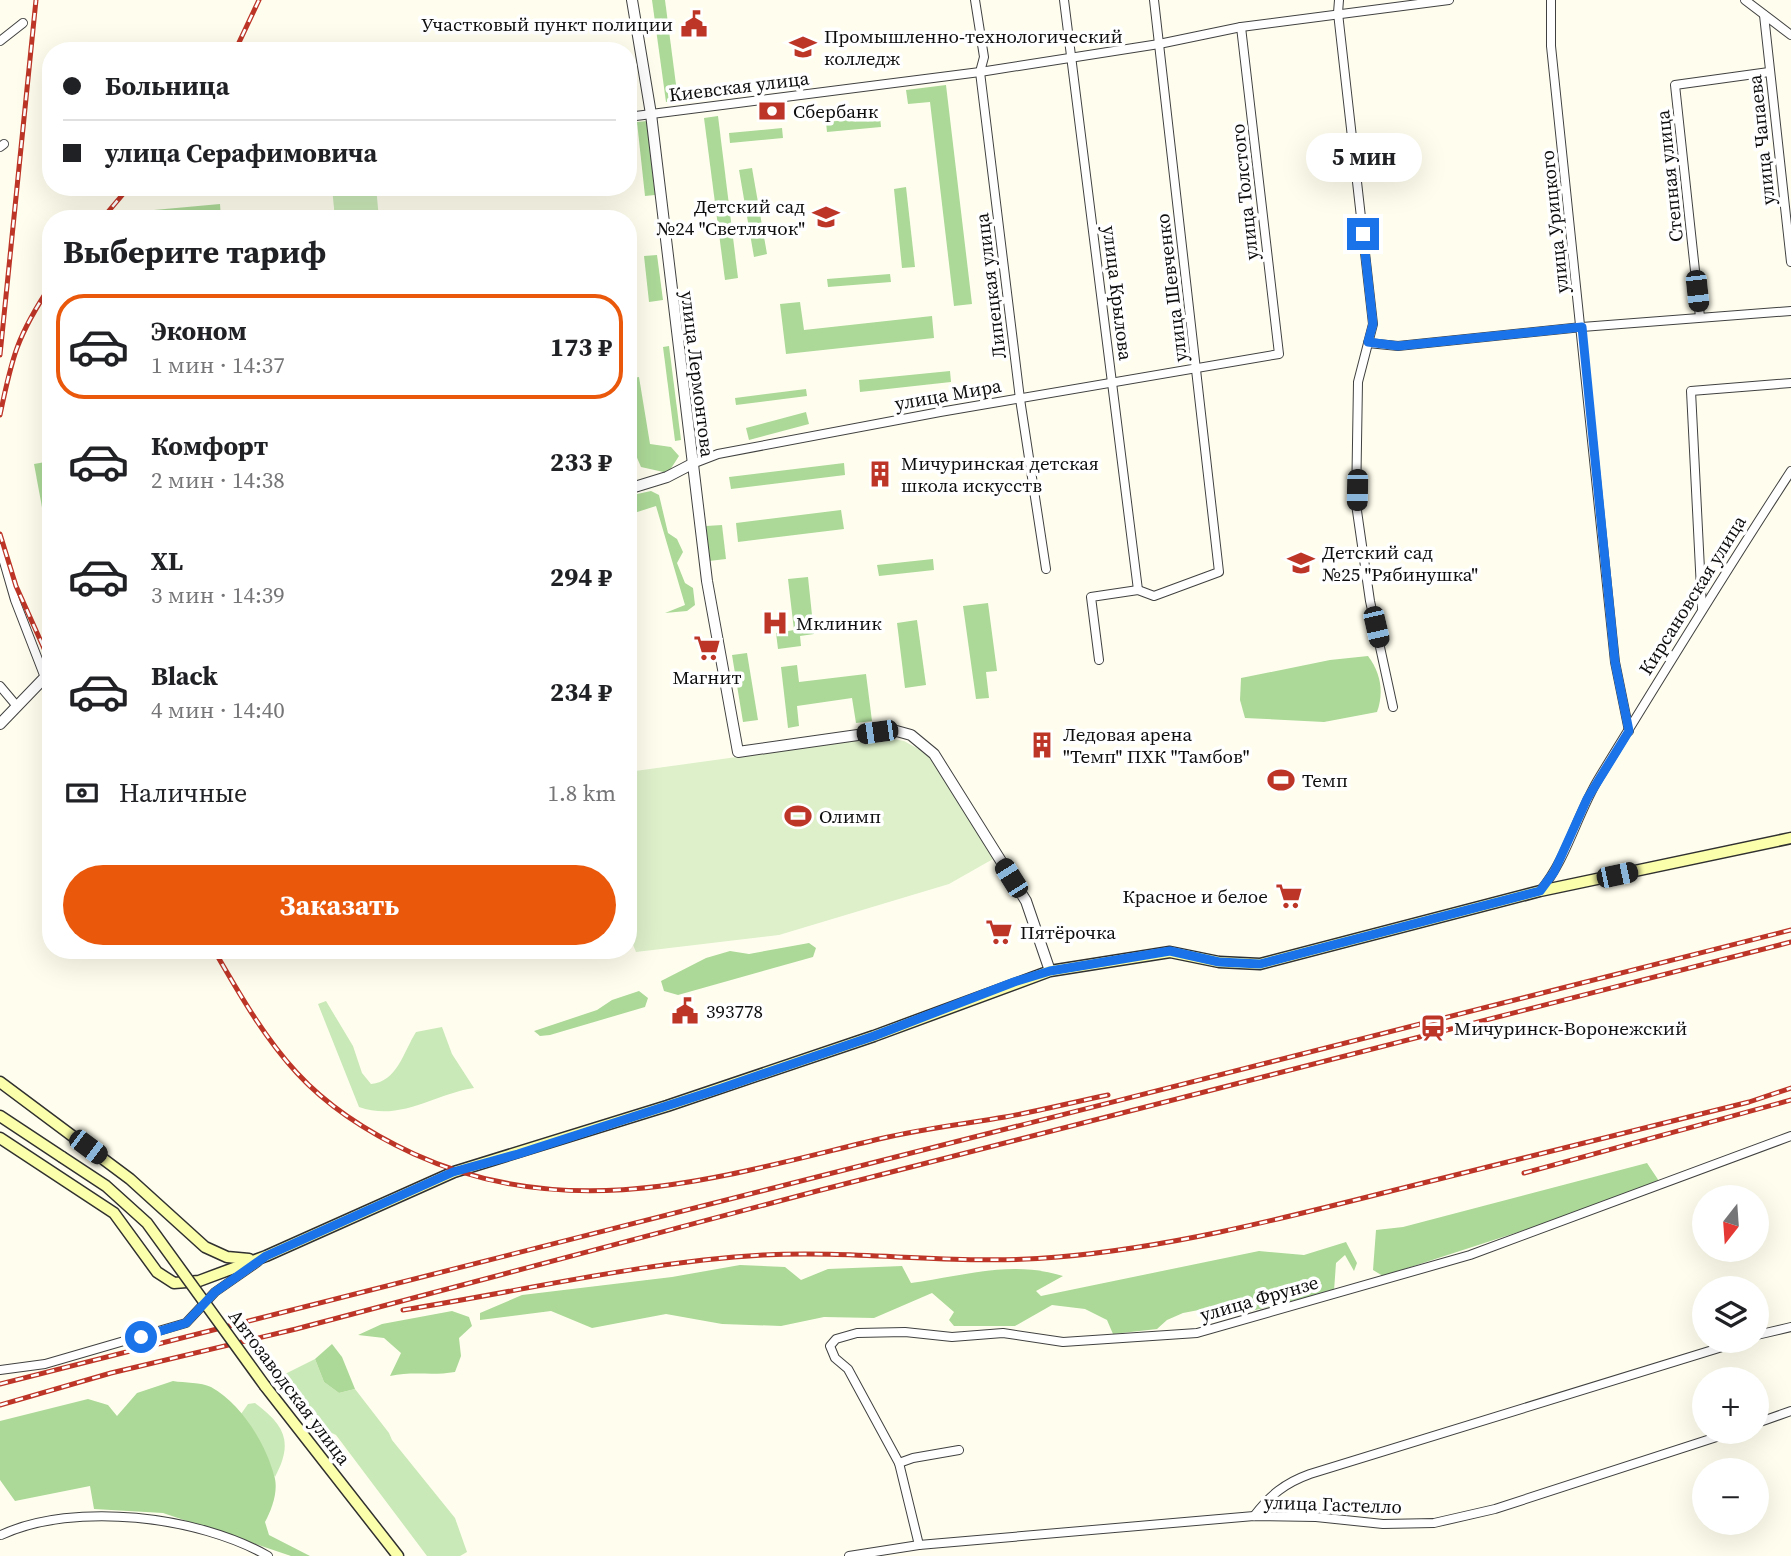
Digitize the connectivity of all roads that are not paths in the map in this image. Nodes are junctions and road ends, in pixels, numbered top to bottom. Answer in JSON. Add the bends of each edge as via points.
{"nodes":[{"id":1,"x":632,"y":0,"type":"edge"},
{"id":2,"x":975,"y":0,"type":"edge"},
{"id":3,"x":1064,"y":0,"type":"edge"},
{"id":4,"x":1154,"y":0,"type":"edge"},
{"id":5,"x":1339,"y":0,"type":"edge"},
{"id":6,"x":1449,"y":0,"type":"edge"},
{"id":7,"x":1551,"y":0,"type":"edge"},
{"id":8,"x":1745,"y":0,"type":"edge"},
{"id":9,"x":1424,"y":1,"type":"edge"},
{"id":10,"x":1338,"y":13,"type":"junction"},
{"id":11,"x":1764,"y":15,"type":"junction"},
{"id":12,"x":23,"y":23,"type":"dead end"},
{"id":13,"x":1241,"y":27,"type":"junction"},
{"id":14,"x":1791,"y":35,"type":"edge"},
{"id":15,"x":0,"y":41,"type":"edge"},
{"id":16,"x":1159,"y":44,"type":"junction"},
{"id":17,"x":1073,"y":58,"type":"junction"},
{"id":18,"x":980,"y":72,"type":"junction"},
{"id":19,"x":1769,"y":72,"type":"junction"},
{"id":20,"x":651,"y":114,"type":"junction"},
{"id":21,"x":637,"y":116,"type":"edge"},
{"id":22,"x":1791,"y":262,"type":"edge"},
{"id":23,"x":1791,"y":311,"type":"edge"},
{"id":24,"x":1700,"y":317,"type":"junction"},
{"id":25,"x":1582,"y":327,"type":"junction"},
{"id":26,"x":1368,"y":342,"type":"junction"},
{"id":27,"x":1279,"y":354,"type":"joint"},
{"id":28,"x":1196,"y":369,"type":"junction"},
{"id":29,"x":1791,"y":383,"type":"edge"},
{"id":30,"x":1114,"y":384,"type":"junction"},
{"id":31,"x":1020,"y":400,"type":"junction"},
{"id":32,"x":692,"y":464,"type":"junction"},
{"id":33,"x":1791,"y":471,"type":"edge"},
{"id":34,"x":637,"y":486,"type":"edge"},
{"id":35,"x":0,"y":548,"type":"edge"},
{"id":36,"x":1046,"y":569,"type":"dead end"},
{"id":37,"x":1138,"y":590,"type":"junction"},
{"id":38,"x":1702,"y":608,"type":"junction"},
{"id":39,"x":1099,"y":660,"type":"dead end"},
{"id":40,"x":42,"y":662,"type":"edge"},
{"id":41,"x":42,"y":678,"type":"edge"},
{"id":42,"x":0,"y":686,"type":"edge"},
{"id":43,"x":16,"y":705,"type":"junction"},
{"id":44,"x":1393,"y":706,"type":"dead end"},
{"id":45,"x":0,"y":724,"type":"edge"},
{"id":46,"x":1629,"y":731,"type":"junction"},
{"id":47,"x":1791,"y":838,"type":"edge"},
{"id":48,"x":1540,"y":891,"type":"junction"},
{"id":49,"x":1050,"y":971,"type":"junction"},
{"id":50,"x":0,"y":1082,"type":"edge"},
{"id":51,"x":0,"y":1116,"type":"edge"},
{"id":52,"x":1791,"y":1136,"type":"edge"},
{"id":53,"x":0,"y":1138,"type":"edge"},
{"id":54,"x":266,"y":1256,"type":"junction"},
{"id":55,"x":1791,"y":1327,"type":"edge"},
{"id":56,"x":1769,"y":1332,"type":"edge"},
{"id":57,"x":1703,"y":1353,"type":"edge"},
{"id":58,"x":0,"y":1370,"type":"edge"},
{"id":59,"x":1791,"y":1411,"type":"edge"},
{"id":60,"x":1769,"y":1419,"type":"edge"},
{"id":61,"x":1695,"y":1444,"type":"edge"},
{"id":62,"x":959,"y":1450,"type":"dead end"},
{"id":63,"x":899,"y":1463,"type":"junction"},
{"id":64,"x":1254,"y":1516,"type":"junction"},
{"id":65,"x":1,"y":1535,"type":"edge"},
{"id":66,"x":919,"y":1545,"type":"junction"},
{"id":67,"x":268,"y":1556,"type":"edge"},
{"id":68,"x":398,"y":1556,"type":"edge"},
{"id":69,"x":849,"y":1556,"type":"edge"}],
"edges":[{"from":1,"to":20,"type":"street","name":"улица Лермонтова"},
{"from":2,"to":18,"type":"street","name":"Липецкая улица","via":[[984,57]]},
{"from":3,"to":17,"type":"street","name":"улица Крылова"},
{"from":4,"to":16,"type":"street","name":"улица Шевченко"},
{"from":5,"to":10,"type":"street"},
{"from":6,"to":9,"type":"street","name":"Киевская улица"},
{"from":7,"to":25,"type":"street","name":"улица Урицкого","via":[[1551,46]]},
{"from":8,"to":11,"type":"street"},
{"from":9,"to":10,"type":"street","name":"Киевская улица"},
{"from":10,"to":13,"type":"street","name":"Киевская улица"},
{"from":10,"to":26,"type":"street","via":[[1373,324]]},
{"from":11,"to":14,"type":"street"},
{"from":11,"to":19,"type":"street","name":"улица Чапаева"},
{"from":12,"to":15,"type":"street"},
{"from":13,"to":16,"type":"street","name":"Киевская улица"},
{"from":13,"to":27,"type":"street","name":"улица Толстого"},
{"from":16,"to":17,"type":"street","name":"Киевская улица"},
{"from":16,"to":28,"type":"street","name":"улица Шевченко"},
{"from":17,"to":18,"type":"street","name":"Киевская улица"},
{"from":17,"to":30,"type":"street","name":"улица Крылова"},
{"from":18,"to":20,"type":"street","name":"Киевская улица"},
{"from":18,"to":31,"type":"street","name":"Липецкая улица"},
{"from":19,"to":22,"type":"street","name":"улица Чапаева"},
{"from":19,"to":24,"type":"street","name":"Степная улица","via":[[1675,85]]},
{"from":20,"to":21,"type":"street","name":"Киевская улица"},
{"from":20,"to":32,"type":"street","name":"улица Лермонтова"},
{"from":23,"to":24,"type":"street"},
{"from":24,"to":25,"type":"street"},
{"from":25,"to":26,"type":"street","via":[[1398,346]]},
{"from":25,"to":46,"type":"street","name":"улица Урицкого","via":[[1615,662]]},
{"from":26,"to":44,"type":"street","via":[[1358,383],[1356,504],[1370,601]]},
{"from":27,"to":28,"type":"street","name":"улица Мира"},
{"from":28,"to":30,"type":"street","name":"улица Мира"},
{"from":28,"to":37,"type":"street","name":"улица Шевченко","via":[[1219,572],[1154,596]]},
{"from":29,"to":38,"type":"street","via":[[1691,391]]},
{"from":30,"to":31,"type":"street","name":"улица Мира"},
{"from":30,"to":37,"type":"street","name":"улица Крылова"},
{"from":31,"to":32,"type":"street","name":"улица Мира","via":[[718,454]]},
{"from":31,"to":36,"type":"street","name":"Липецкая улица"},
{"from":32,"to":34,"type":"street","name":"улица Мира"},
{"from":32,"to":49,"type":"street","name":"улица Лермонтова","via":[[707,581],[738,752],[893,730],[911,735],[934,754],[1026,901]]},
{"from":33,"to":38,"type":"street","name":"Кирсановская улица"},
{"from":35,"to":40,"type":"street","via":[[15,600]]},
{"from":37,"to":39,"type":"street","via":[[1091,597]]},
{"from":38,"to":46,"type":"street","name":"Кирсановская улица"},
{"from":41,"to":43,"type":"street"},
{"from":42,"to":43,"type":"street"},
{"from":43,"to":45,"type":"street"},
{"from":46,"to":48,"type":"street","name":"Кирсановская улица","via":[[1587,799],[1554,872]]},
{"from":47,"to":48,"type":"main road"},
{"from":48,"to":49,"type":"main road","via":[[1260,964],[1219,962],[1170,951]]},
{"from":49,"to":54,"type":"main road","via":[[667,1106],[453,1172]]},
{"from":50,"to":54,"type":"main road","via":[[130,1179],[205,1247],[244,1260]]},
{"from":51,"to":68,"type":"main road","name":"Автозаводская улица","bridge":true,"via":[[106,1186],[147,1223],[265,1386]]},
{"from":52,"to":63,"type":"street","name":"улица Фрунзе","via":[[1470,1255],[1197,1333],[1063,1342],[1003,1334],[952,1337],[905,1332],[857,1333],[836,1339],[830,1346],[835,1358],[848,1368]]},
{"from":53,"to":54,"type":"main road","via":[[114,1213],[157,1272],[174,1283],[199,1281]]},
{"from":54,"to":58,"type":"street","via":[[215,1292],[186,1323],[57,1361]]},
{"from":55,"to":56,"type":"street"},
{"from":57,"to":64,"type":"street","via":[[1310,1474],[1288,1483]]},
{"from":59,"to":60,"type":"street"},
{"from":61,"to":64,"type":"street","name":"улица Гастелло","via":[[1434,1523]]},
{"from":62,"to":63,"type":"street"},
{"from":63,"to":66,"type":"street"},
{"from":64,"to":66,"type":"street","name":"улица Гастелло"},
{"from":65,"to":67,"type":"street","via":[[27,1523],[150,1517],[248,1545]]},
{"from":66,"to":69,"type":"street","name":"улица Гастелло"}]}
